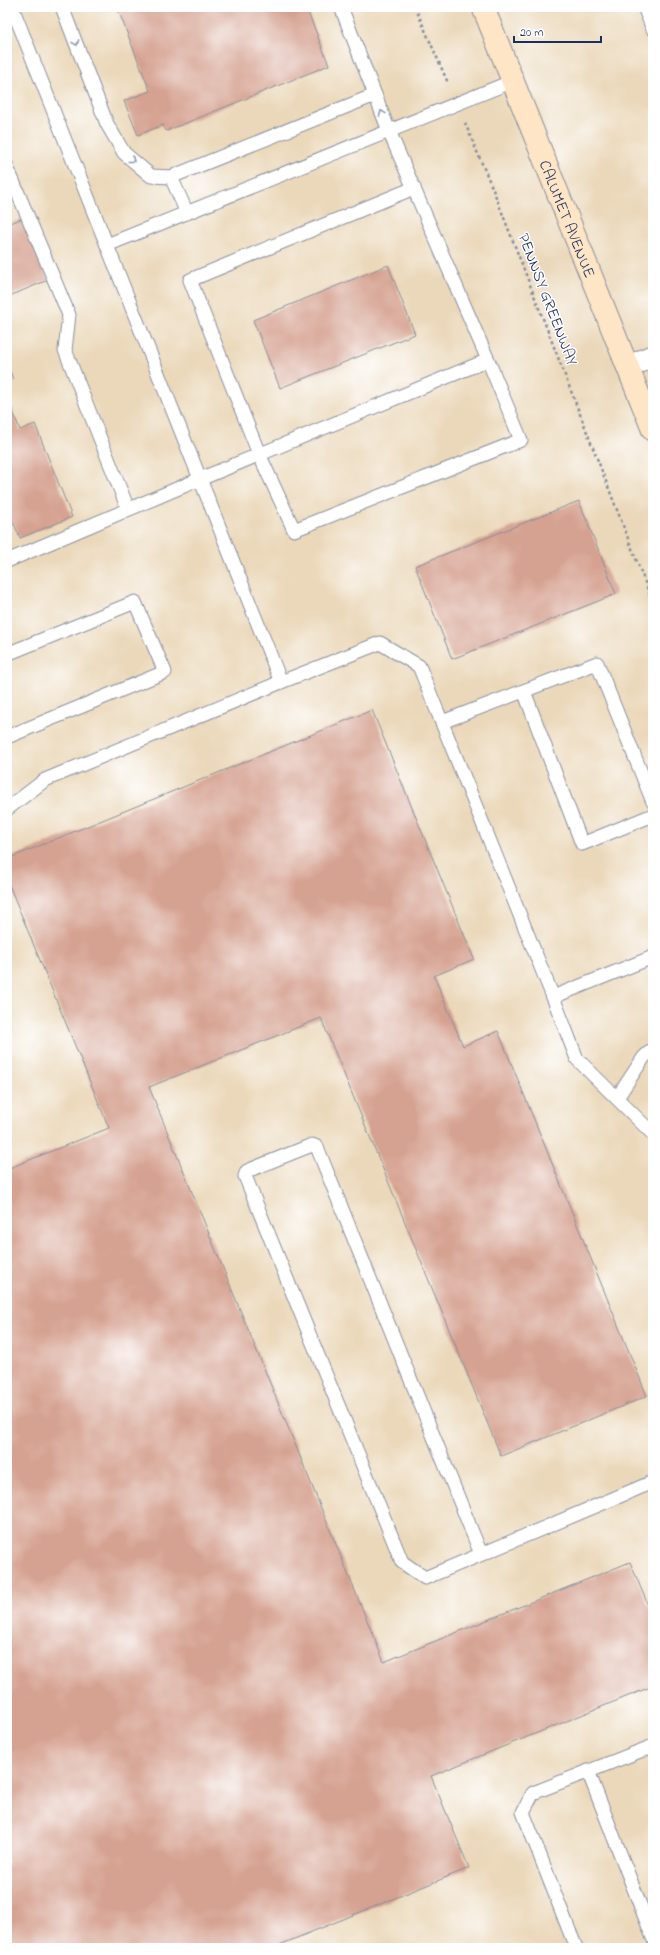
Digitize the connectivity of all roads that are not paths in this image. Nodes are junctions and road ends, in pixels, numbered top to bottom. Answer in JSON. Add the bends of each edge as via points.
{"nodes":[{"id":1,"x":12,"y":7,"type":"edge"},
{"id":2,"x":62,"y":7,"type":"edge"},
{"id":3,"x":341,"y":7,"type":"edge"},
{"id":4,"x":483,"y":7,"type":"edge"},
{"id":5,"x":644,"y":7,"type":"edge"},
{"id":6,"x":653,"y":29,"type":"edge"},
{"id":7,"x":513,"y":81,"type":"junction"},
{"id":8,"x":375,"y":95,"type":"junction"},
{"id":9,"x":389,"y":131,"type":"junction"},
{"id":10,"x":7,"y":167,"type":"edge"},
{"id":11,"x":171,"y":177,"type":"junction"},
{"id":12,"x":414,"y":188,"type":"junction"},
{"id":13,"x":187,"y":213,"type":"junction"},
{"id":14,"x":107,"y":245,"type":"junction"},
{"id":15,"x":653,"y":356,"type":"edge"},
{"id":16,"x":488,"y":360,"type":"junction"},
{"id":17,"x":628,"y":367,"type":"junction"},
{"id":18,"x":653,"y":430,"type":"edge"},
{"id":19,"x":259,"y":454,"type":"junction"},
{"id":20,"x":200,"y":478,"type":"junction"},
{"id":21,"x":128,"y":509,"type":"junction"},
{"id":22,"x":7,"y":561,"type":"edge"},
{"id":23,"x":7,"y":654,"type":"edge"},
{"id":24,"x":281,"y":682,"type":"junction"},
{"id":25,"x":524,"y":691,"type":"junction"},
{"id":26,"x":442,"y":722,"type":"junction"},
{"id":27,"x":7,"y":737,"type":"edge"},
{"id":28,"x":653,"y":802,"type":"edge"},
{"id":29,"x":7,"y":809,"type":"edge"},
{"id":30,"x":653,"y":815,"type":"edge"},
{"id":31,"x":653,"y":957,"type":"edge"},
{"id":32,"x":553,"y":997,"type":"junction"},
{"id":33,"x":653,"y":1049,"type":"edge"},
{"id":34,"x":617,"y":1098,"type":"junction"},
{"id":35,"x":653,"y":1134,"type":"edge"},
{"id":36,"x":653,"y":1482,"type":"edge"},
{"id":37,"x":481,"y":1554,"type":"junction"},
{"id":38,"x":653,"y":1746,"type":"edge"},
{"id":39,"x":588,"y":1771,"type":"junction"},
{"id":40,"x":653,"y":1938,"type":"edge"},
{"id":41,"x":576,"y":1948,"type":"edge"}],
"edges":[{"from":1,"to":14,"type":"lane"},
{"from":2,"to":11,"type":"lane","one_way":true,"via":[[107,124],[124,153],[151,176]]},
{"from":3,"to":8,"type":"lane"},
{"from":4,"to":7,"type":"main road","name":"CALUMET AVENUE"},
{"from":5,"to":6,"type":"lane"},
{"from":7,"to":9,"type":"lane"},
{"from":7,"to":17,"type":"main road","name":"CALUMET AVENUE"},
{"from":9,"to":8,"type":"lane","one_way":true},
{"from":8,"to":11,"type":"lane"},
{"from":9,"to":12,"type":"lane"},
{"from":9,"to":13,"type":"lane"},
{"from":10,"to":21,"type":"lane","via":[[69,315],[65,350]]},
{"from":11,"to":13,"type":"lane"},
{"from":12,"to":16,"type":"lane"},
{"from":12,"to":19,"type":"lane","via":[[190,280]]},
{"from":13,"to":14,"type":"lane"},
{"from":14,"to":20,"type":"lane"},
{"from":15,"to":17,"type":"street"},
{"from":16,"to":19,"type":"lane"},
{"from":16,"to":19,"type":"lane","via":[[521,440],[294,530]]},
{"from":17,"to":18,"type":"main road","name":"CALUMET AVENUE"},
{"from":19,"to":20,"type":"lane"},
{"from":20,"to":21,"type":"lane"},
{"from":20,"to":24,"type":"lane"},
{"from":21,"to":22,"type":"lane"},
{"from":23,"to":27,"type":"lane","via":[[135,602],[165,672]]},
{"from":24,"to":26,"type":"lane","via":[[380,643],[419,666]]},
{"from":24,"to":29,"type":"lane","via":[[44,780]]},
{"from":25,"to":26,"type":"lane"},
{"from":25,"to":28,"type":"lane","via":[[597,663]]},
{"from":25,"to":30,"type":"lane","via":[[582,844]]},
{"from":26,"to":32,"type":"lane"},
{"from":31,"to":32,"type":"lane"},
{"from":32,"to":34,"type":"lane","via":[[577,1059]]},
{"from":33,"to":34,"type":"lane","via":[[644,1057]]},
{"from":34,"to":35,"type":"lane"},
{"from":36,"to":37,"type":"lane"},
{"from":37,"to":37,"type":"lane","via":[[425,1578],[402,1562],[245,1176],[247,1171],[312,1145],[317,1147]]},
{"from":38,"to":39,"type":"lane"},
{"from":39,"to":40,"type":"lane"},
{"from":39,"to":41,"type":"lane","via":[[533,1793],[523,1812]]}]}
